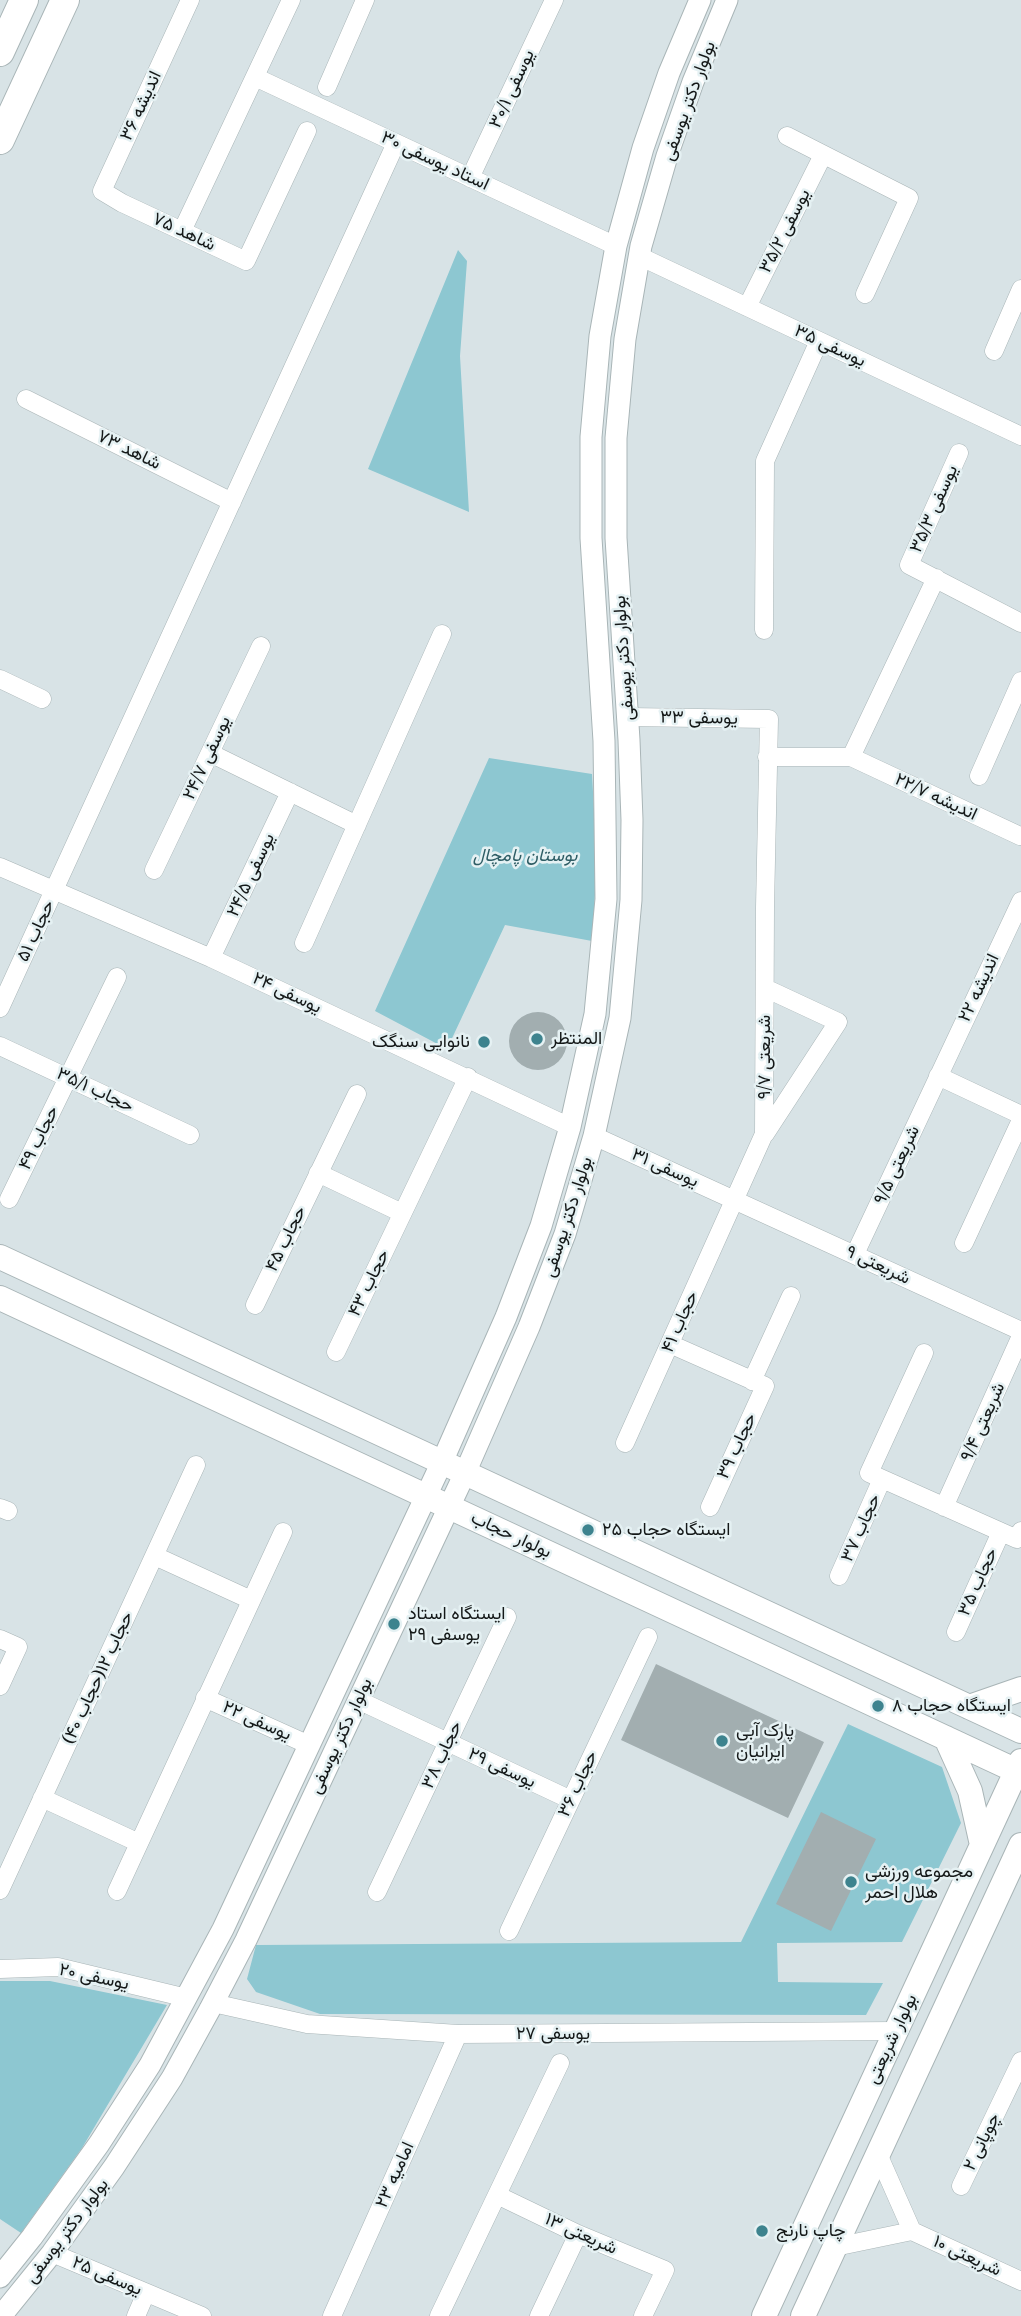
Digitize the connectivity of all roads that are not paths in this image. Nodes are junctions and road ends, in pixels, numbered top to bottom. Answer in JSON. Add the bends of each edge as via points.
{"nodes":[{"id":1,"x":24,"y":0,"type":"edge"},
{"id":2,"x":65,"y":0,"type":"edge"},
{"id":3,"x":190,"y":0,"type":"edge"},
{"id":4,"x":291,"y":0,"type":"edge"},
{"id":5,"x":365,"y":0,"type":"edge"},
{"id":6,"x":554,"y":0,"type":"edge"},
{"id":7,"x":700,"y":0,"type":"edge"},
{"id":8,"x":727,"y":0,"type":"edge"},
{"id":9,"x":0,"y":52,"type":"edge"},
{"id":10,"x":255,"y":77,"type":"junction"},
{"id":11,"x":327,"y":87,"type":"dead end"},
{"id":12,"x":307,"y":131,"type":"dead end"},
{"id":13,"x":787,"y":136,"type":"dead end"},
{"id":14,"x":0,"y":140,"type":"edge"},
{"id":15,"x":396,"y":143,"type":"junction"},
{"id":16,"x":823,"y":155,"type":"junction"},
{"id":17,"x":470,"y":178,"type":"junction"},
{"id":18,"x":122,"y":203,"type":"joint"},
{"id":19,"x":182,"y":231,"type":"junction"},
{"id":20,"x":615,"y":246,"type":"junction"},
{"id":21,"x":639,"y":256,"type":"junction"},
{"id":22,"x":1021,"y":289,"type":"edge"},
{"id":23,"x":864,"y":294,"type":"dead end"},
{"id":24,"x":747,"y":307,"type":"junction"},
{"id":25,"x":819,"y":341,"type":"junction"},
{"id":26,"x":994,"y":351,"type":"dead end"},
{"id":27,"x":26,"y":399,"type":"dead end"},
{"id":28,"x":1021,"y":436,"type":"edge"},
{"id":29,"x":959,"y":453,"type":"dead end"},
{"id":30,"x":232,"y":502,"type":"junction"},
{"id":31,"x":936,"y":578,"type":"junction"},
{"id":32,"x":1021,"y":623,"type":"edge"},
{"id":33,"x":764,"y":630,"type":"dead end"},
{"id":34,"x":442,"y":634,"type":"dead end"},
{"id":35,"x":261,"y":646,"type":"dead end"},
{"id":36,"x":0,"y":679,"type":"edge"},
{"id":37,"x":1021,"y":681,"type":"edge"},
{"id":38,"x":42,"y":699,"type":"dead end"},
{"id":39,"x":628,"y":717,"type":"junction"},
{"id":40,"x":769,"y":719,"type":"joint"},
{"id":41,"x":210,"y":753,"type":"junction"},
{"id":42,"x":767,"y":757,"type":"junction"},
{"id":43,"x":851,"y":757,"type":"junction"},
{"id":44,"x":979,"y":776,"type":"dead end"},
{"id":45,"x":290,"y":792,"type":"junction"},
{"id":46,"x":357,"y":825,"type":"junction"},
{"id":47,"x":1020,"y":836,"type":"edge"},
{"id":48,"x":0,"y":867,"type":"edge"},
{"id":49,"x":155,"y":870,"type":"dead end"},
{"id":50,"x":55,"y":892,"type":"junction"},
{"id":51,"x":1021,"y":901,"type":"edge"},
{"id":52,"x":304,"y":943,"type":"dead end"},
{"id":53,"x":211,"y":958,"type":"junction"},
{"id":54,"x":117,"y":977,"type":"dead end"},
{"id":55,"x":765,"y":988,"type":"junction"},
{"id":56,"x":0,"y":1008,"type":"edge"},
{"id":57,"x":0,"y":1046,"type":"edge"},
{"id":58,"x":938,"y":1076,"type":"junction"},
{"id":59,"x":468,"y":1077,"type":"junction"},
{"id":60,"x":68,"y":1078,"type":"junction"},
{"id":61,"x":357,"y":1094,"type":"dead end"},
{"id":62,"x":1021,"y":1115,"type":"edge"},
{"id":63,"x":1021,"y":1121,"type":"edge"},
{"id":64,"x":570,"y":1127,"type":"junction"},
{"id":65,"x":764,"y":1134,"type":"junction"},
{"id":66,"x":190,"y":1135,"type":"dead end"},
{"id":67,"x":594,"y":1136,"type":"junction"},
{"id":68,"x":318,"y":1173,"type":"junction"},
{"id":69,"x":9,"y":1199,"type":"dead end"},
{"id":70,"x":736,"y":1200,"type":"junction"},
{"id":71,"x":402,"y":1213,"type":"junction"},
{"id":72,"x":964,"y":1243,"type":"dead end"},
{"id":73,"x":855,"y":1254,"type":"junction"},
{"id":74,"x":0,"y":1257,"type":"edge"},
{"id":75,"x":791,"y":1296,"type":"dead end"},
{"id":76,"x":0,"y":1297,"type":"edge"},
{"id":77,"x":255,"y":1305,"type":"dead end"},
{"id":78,"x":1021,"y":1334,"type":"edge"},
{"id":79,"x":670,"y":1344,"type":"junction"},
{"id":80,"x":335,"y":1352,"type":"dead end"},
{"id":81,"x":924,"y":1353,"type":"dead end"},
{"id":82,"x":758,"y":1383,"type":"junction"},
{"id":83,"x":625,"y":1443,"type":"dead end"},
{"id":84,"x":442,"y":1462,"type":"junction"},
{"id":85,"x":196,"y":1465,"type":"dead end"},
{"id":86,"x":465,"y":1473,"type":"junction"},
{"id":87,"x":882,"y":1479,"type":"junction"},
{"id":88,"x":426,"y":1496,"type":"junction"},
{"id":89,"x":449,"y":1507,"type":"junction"},
{"id":90,"x":710,"y":1507,"type":"dead end"},
{"id":91,"x":944,"y":1507,"type":"junction"},
{"id":92,"x":1021,"y":1531,"type":"edge"},
{"id":93,"x":282,"y":1532,"type":"dead end"},
{"id":94,"x":1001,"y":1532,"type":"junction"},
{"id":95,"x":155,"y":1556,"type":"junction"},
{"id":96,"x":839,"y":1576,"type":"dead end"},
{"id":97,"x":251,"y":1600,"type":"junction"},
{"id":98,"x":508,"y":1618,"type":"dead end"},
{"id":99,"x":956,"y":1632,"type":"dead end"},
{"id":100,"x":648,"y":1637,"type":"dead end"},
{"id":101,"x":0,"y":1639,"type":"edge"},
{"id":102,"x":0,"y":1686,"type":"edge"},
{"id":103,"x":1021,"y":1689,"type":"edge"},
{"id":104,"x":205,"y":1698,"type":"junction"},
{"id":105,"x":358,"y":1700,"type":"junction"},
{"id":106,"x":970,"y":1707,"type":"junction"},
{"id":107,"x":1021,"y":1731,"type":"edge"},
{"id":108,"x":946,"y":1738,"type":"junction"},
{"id":109,"x":448,"y":1742,"type":"junction"},
{"id":110,"x":309,"y":1745,"type":"junction"},
{"id":111,"x":1019,"y":1769,"type":"edge"},
{"id":112,"x":43,"y":1798,"type":"junction"},
{"id":113,"x":570,"y":1800,"type":"junction"},
{"id":114,"x":139,"y":1843,"type":"junction"},
{"id":115,"x":982,"y":1845,"type":"junction"},
{"id":116,"x":1021,"y":1845,"type":"edge"},
{"id":117,"x":0,"y":1891,"type":"edge"},
{"id":118,"x":117,"y":1891,"type":"dead end"},
{"id":119,"x":377,"y":1892,"type":"dead end"},
{"id":120,"x":509,"y":1931,"type":"dead end"},
{"id":121,"x":0,"y":1969,"type":"edge"},
{"id":122,"x":187,"y":1998,"type":"junction"},
{"id":123,"x":213,"y":2003,"type":"junction"},
{"id":124,"x":896,"y":2031,"type":"junction"},
{"id":125,"x":458,"y":2034,"type":"junction"},
{"id":126,"x":1021,"y":2061,"type":"edge"},
{"id":127,"x":560,"y":2063,"type":"dead end"},
{"id":128,"x":878,"y":2154,"type":"junction"},
{"id":129,"x":961,"y":2186,"type":"dead end"},
{"id":130,"x":497,"y":2195,"type":"junction"},
{"id":131,"x":912,"y":2231,"type":"junction"},
{"id":132,"x":578,"y":2234,"type":"junction"},
{"id":133,"x":835,"y":2247,"type":"junction"},
{"id":134,"x":52,"y":2253,"type":"junction"},
{"id":135,"x":0,"y":2277,"type":"edge"},
{"id":136,"x":1021,"y":2281,"type":"edge"},
{"id":137,"x":146,"y":2293,"type":"junction"},
{"id":138,"x":1,"y":2316,"type":"edge"},
{"id":139,"x":136,"y":2316,"type":"edge"},
{"id":140,"x":202,"y":2316,"type":"edge"},
{"id":141,"x":332,"y":2316,"type":"edge"},
{"id":142,"x":439,"y":2316,"type":"edge"},
{"id":143,"x":539,"y":2316,"type":"edge"},
{"id":144,"x":643,"y":2316,"type":"edge"},
{"id":145,"x":764,"y":2316,"type":"edge"},
{"id":146,"x":803,"y":2316,"type":"edge"}],
"edges":[{"from":1,"to":9,"type":"main road"},
{"from":2,"to":14,"type":"main road"},
{"from":3,"to":18,"type":"street","name":"اندیشه ۳۶","via":[[102,191]]},
{"from":4,"to":10,"type":"street"},
{"from":5,"to":11,"type":"street"},
{"from":6,"to":17,"type":"street","name":"یوسفی ۳۰/۱"},
{"from":7,"to":20,"type":"street","name":"بولوار دکتر یوسفی","via":[[643,148]]},
{"from":8,"to":21,"type":"street","name":"بولوار دکتر یوسفی","via":[[671,143]]},
{"from":10,"to":15,"type":"street","name":"استاد یوسفی ۳۰"},
{"from":10,"to":19,"type":"street"},
{"from":12,"to":19,"type":"street","name":"شاهد ۷۵","via":[[246,261]]},
{"from":13,"to":16,"type":"street"},
{"from":15,"to":17,"type":"street","name":"استاد یوسفی ۳۰"},
{"from":15,"to":30,"type":"street","name":"حجاب ۵۱"},
{"from":16,"to":23,"type":"street","via":[[909,198]]},
{"from":16,"to":24,"type":"street","name":"یوسفی ۳۵/۲"},
{"from":17,"to":20,"type":"street","name":"استاد یوسفی ۳۰"},
{"from":18,"to":19,"type":"street","name":"شاهد ۷۵"},
{"from":20,"to":21,"type":"street"},
{"from":20,"to":64,"type":"street","name":"بولوار دکتر یوسفی","via":[[600,336],[591,437],[606,899],[595,1014]]},
{"from":21,"to":24,"type":"street","name":"یوسفی ۳۵"},
{"from":21,"to":39,"type":"street","name":"بولوار دکتر یوسفی","via":[[616,438],[616,538]]},
{"from":22,"to":26,"type":"street"},
{"from":24,"to":25,"type":"street","name":"یوسفی ۳۵"},
{"from":25,"to":28,"type":"street","name":"یوسفی ۳۵"},
{"from":25,"to":33,"type":"street","via":[[765,461]]},
{"from":27,"to":30,"type":"street","name":"شاهد ۷۳"},
{"from":29,"to":31,"type":"street","name":"یوسفی ۳۵/۳","via":[[909,565]]},
{"from":30,"to":50,"type":"street","name":"حجاب ۵۱"},
{"from":31,"to":32,"type":"street"},
{"from":31,"to":43,"type":"street"},
{"from":34,"to":46,"type":"street"},
{"from":35,"to":41,"type":"street","name":"یوسفی ۲۴/۷"},
{"from":36,"to":38,"type":"street"},
{"from":37,"to":44,"type":"street"},
{"from":39,"to":40,"type":"street","name":"یوسفی ۳۳"},
{"from":39,"to":67,"type":"street","name":"بولوار دکتر یوسفی","via":[[631,900],[620,1017]]},
{"from":40,"to":42,"type":"street","name":"شریعتی ۹/۷"},
{"from":41,"to":45,"type":"street"},
{"from":41,"to":49,"type":"street","name":"یوسفی ۲۴/۷"},
{"from":42,"to":43,"type":"street"},
{"from":42,"to":55,"type":"street","name":"شریعتی ۹/۷"},
{"from":43,"to":47,"type":"street","name":"اندیشه ۲۲/۷"},
{"from":45,"to":46,"type":"street"},
{"from":45,"to":53,"type":"street","name":"یوسفی ۲۴/۵"},
{"from":46,"to":52,"type":"street"},
{"from":48,"to":50,"type":"street","name":"یوسفی ۲۴"},
{"from":50,"to":53,"type":"street","name":"یوسفی ۲۴"},
{"from":50,"to":56,"type":"street","name":"حجاب ۵۱"},
{"from":51,"to":58,"type":"street","name":"اندیشه ۲۲"},
{"from":53,"to":59,"type":"street","name":"یوسفی ۲۴"},
{"from":54,"to":60,"type":"street","name":"حجاب ۴۹"},
{"from":55,"to":65,"type":"street","name":"شریعتی ۹/۷"},
{"from":55,"to":65,"type":"street","via":[[838,1022]]},
{"from":57,"to":60,"type":"street","name":"حجاب ۳۵/۱"},
{"from":58,"to":62,"type":"street"},
{"from":58,"to":73,"type":"street","name":"شریعتی ۹/۵"},
{"from":59,"to":64,"type":"street","name":"یوسفی ۲۴"},
{"from":59,"to":71,"type":"street","name":"حجاب ۴۳"},
{"from":60,"to":66,"type":"street","name":"حجاب ۳۵/۱"},
{"from":60,"to":69,"type":"street","name":"حجاب ۴۹"},
{"from":61,"to":68,"type":"street","name":"حجاب ۴۵"},
{"from":63,"to":72,"type":"street"},
{"from":64,"to":67,"type":"street"},
{"from":64,"to":84,"type":"street","name":"بولوار دکتر یوسفی","via":[[541,1226]]},
{"from":65,"to":70,"type":"street","name":"شریعتی ۹/۷"},
{"from":67,"to":70,"type":"street","name":"یوسفی ۳۱"},
{"from":67,"to":86,"type":"street","name":"بولوار دکتر یوسفی","via":[[561,1245]]},
{"from":68,"to":71,"type":"street"},
{"from":68,"to":77,"type":"street","name":"حجاب ۴۵"},
{"from":70,"to":73,"type":"street","name":"شریعتی ۹"},
{"from":70,"to":79,"type":"street","name":"حجاب ۴۱"},
{"from":71,"to":80,"type":"street","name":"حجاب ۴۳"},
{"from":73,"to":78,"type":"street","name":"شریعتی ۹"},
{"from":74,"to":84,"type":"main road","name":"بولوار حجاب"},
{"from":75,"to":82,"type":"street","name":"حجاب ۳۹"},
{"from":76,"to":88,"type":"main road","name":"بولوار حجاب"},
{"from":78,"to":91,"type":"street","name":"شریعتی ۹/۴"},
{"from":79,"to":82,"type":"street"},
{"from":79,"to":83,"type":"street","name":"حجاب ۴۱"},
{"from":81,"to":87,"type":"street","via":[[869,1474]]},
{"from":82,"to":90,"type":"street","name":"حجاب ۳۹"},
{"from":84,"to":86,"type":"main road","name":"بولوار حجاب"},
{"from":84,"to":88,"type":"street","name":"بولوار دکتر یوسفی"},
{"from":85,"to":95,"type":"street","name":"حجاب ۱۲(حجاب ۴۰)"},
{"from":86,"to":89,"type":"street","name":"بولوار دکتر یوسفی"},
{"from":86,"to":106,"type":"main road","name":"بولوار حجاب"},
{"from":87,"to":91,"type":"street"},
{"from":87,"to":96,"type":"street","name":"حجاب ۳۷"},
{"from":88,"to":89,"type":"main road","name":"بولوار حجاب"},
{"from":88,"to":110,"type":"street","name":"بولوار دکتر یوسفی"},
{"from":89,"to":105,"type":"street","name":"بولوار دکتر یوسفی"},
{"from":89,"to":108,"type":"main road","name":"بولوار حجاب"},
{"from":91,"to":94,"type":"street"},
{"from":92,"to":94,"type":"street","via":[[1017,1539]]},
{"from":93,"to":97,"type":"street"},
{"from":94,"to":99,"type":"street","name":"حجاب ۳۵"},
{"from":95,"to":97,"type":"street"},
{"from":95,"to":112,"type":"street","name":"حجاب ۱۲(حجاب ۴۰)"},
{"from":97,"to":104,"type":"street"},
{"from":98,"to":109,"type":"street","name":"حجاب ۳۸"},
{"from":100,"to":113,"type":"street","name":"حجاب ۳۶"},
{"from":101,"to":102,"type":"street","via":[[18,1647]]},
{"from":103,"to":106,"type":"main road"},
{"from":104,"to":110,"type":"street","name":"یوسفی ۲۲"},
{"from":104,"to":114,"type":"street"},
{"from":105,"to":109,"type":"street","name":"یوسفی ۲۹"},
{"from":105,"to":123,"type":"street","name":"بولوار دکتر یوسفی"},
{"from":106,"to":107,"type":"main road","name":"بولوار حجاب"},
{"from":108,"to":111,"type":"main road","name":"بولوار حجاب"},
{"from":108,"to":115,"type":"main road","via":[[970,1791]]},
{"from":109,"to":113,"type":"street","name":"یوسفی ۲۹"},
{"from":109,"to":119,"type":"street","name":"حجاب ۳۸"},
{"from":110,"to":122,"type":"street","name":"بولوار دکتر یوسفی"},
{"from":111,"to":115,"type":"main road","name":"بولوار شریعتی"},
{"from":112,"to":114,"type":"street"},
{"from":112,"to":117,"type":"street","name":"حجاب ۱۲(حجاب ۴۰)"},
{"from":113,"to":120,"type":"street","name":"حجاب ۳۶"},
{"from":114,"to":118,"type":"street"},
{"from":115,"to":124,"type":"main road","name":"بولوار شریعتی"},
{"from":116,"to":128,"type":"main road","name":"بولوار شریعتی"},
{"from":121,"to":122,"type":"street","name":"یوسفی ۲۰","via":[[58,1968]]},
{"from":122,"to":123,"type":"street"},
{"from":122,"to":135,"type":"street","name":"بولوار دکتر یوسفی","via":[[93,2153]]},
{"from":123,"to":125,"type":"street","name":"یوسفی ۲۷","via":[[307,2024]]},
{"from":123,"to":134,"type":"street","name":"بولوار دکتر یوسفی","via":[[172,2078]]},
{"from":124,"to":125,"type":"street","name":"یوسفی ۲۷"},
{"from":124,"to":145,"type":"main road","name":"بولوار شریعتی"},
{"from":125,"to":141,"type":"street","name":"امامیه ۲۳"},
{"from":126,"to":129,"type":"street","name":"چوپانی ۲"},
{"from":127,"to":130,"type":"street"},
{"from":128,"to":131,"type":"street"},
{"from":128,"to":133,"type":"main road","name":"بولوار شریعتی"},
{"from":130,"to":132,"type":"street","name":"شریعتی ۱۳"},
{"from":130,"to":142,"type":"street"},
{"from":131,"to":133,"type":"street"},
{"from":131,"to":136,"type":"street","name":"شریعتی ۱۰"},
{"from":132,"to":143,"type":"street"},
{"from":132,"to":144,"type":"street","name":"شریعتی ۱۳","via":[[666,2270]]},
{"from":133,"to":146,"type":"main road","name":"بولوار شریعتی"},
{"from":134,"to":137,"type":"street","name":"یوسفی ۲۵"},
{"from":134,"to":138,"type":"street","name":"بولوار دکتر یوسفی"},
{"from":137,"to":139,"type":"street"},
{"from":137,"to":140,"type":"street","name":"یوسفی ۲۵"}]}
